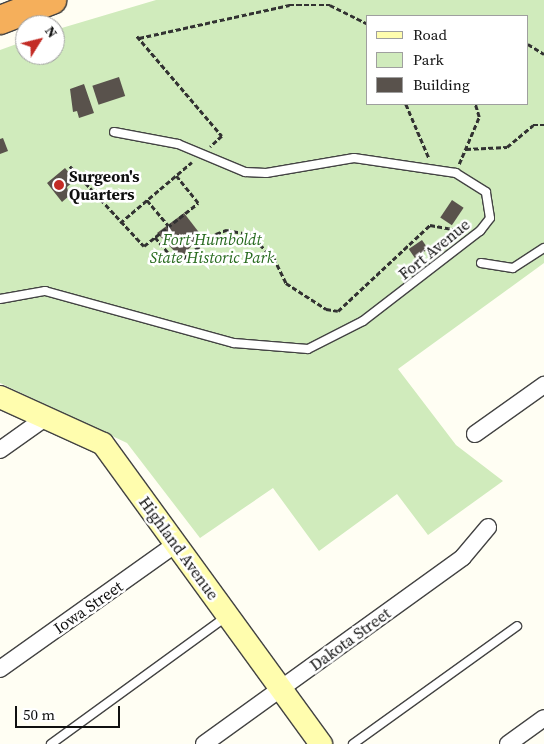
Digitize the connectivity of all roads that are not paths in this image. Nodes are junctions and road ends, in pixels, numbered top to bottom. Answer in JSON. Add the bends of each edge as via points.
{"nodes":[{"id":1,"x":52,"y":0,"type":"edge"},
{"id":2,"x":14,"y":10,"type":"edge"},
{"id":3,"x":114,"y":132,"type":"dead end"},
{"id":4,"x":544,"y":248,"type":"edge"},
{"id":5,"x":481,"y":263,"type":"dead end"},
{"id":6,"x":0,"y":299,"type":"edge"},
{"id":7,"x":544,"y":386,"type":"edge"},
{"id":8,"x":0,"y":397,"type":"edge"},
{"id":9,"x":45,"y":418,"type":"junction"},
{"id":10,"x":475,"y":434,"type":"dead end"},
{"id":11,"x":0,"y":450,"type":"edge"},
{"id":12,"x":488,"y":527,"type":"dead end"},
{"id":13,"x":176,"y":544,"type":"junction"},
{"id":14,"x":228,"y":616,"type":"junction"},
{"id":15,"x":517,"y":626,"type":"dead end"},
{"id":16,"x":0,"y":669,"type":"edge"},
{"id":17,"x":281,"y":689,"type":"junction"},
{"id":18,"x":544,"y":718,"type":"edge"},
{"id":19,"x":51,"y":744,"type":"edge"},
{"id":20,"x":204,"y":744,"type":"edge"},
{"id":21,"x":321,"y":744,"type":"edge"},
{"id":22,"x":353,"y":744,"type":"edge"},
{"id":23,"x":508,"y":744,"type":"edge"}],
"edges":[{"from":1,"to":2,"type":"highway"},
{"from":3,"to":6,"type":"lane","name":"Fort Avenue","via":[[178,144],[245,172],[266,173],[354,158],[456,173],[477,184],[490,201],[490,218],[477,233],[363,321],[308,349],[234,343],[45,292]]},
{"from":4,"to":5,"type":"lane","via":[[513,268]]},
{"from":7,"to":10,"type":"street"},
{"from":8,"to":9,"type":"street","name":"Highland Avenue"},
{"from":9,"to":11,"type":"street"},
{"from":9,"to":13,"type":"street","name":"Highland Avenue","via":[[103,444]]},
{"from":12,"to":17,"type":"street","name":"Dakota Street","via":[[463,557]]},
{"from":13,"to":14,"type":"street","name":"Highland Avenue"},
{"from":13,"to":16,"type":"street","name":"Iowa Street"},
{"from":14,"to":17,"type":"street","name":"Highland Avenue"},
{"from":14,"to":19,"type":"lane"},
{"from":15,"to":22,"type":"lane"},
{"from":17,"to":20,"type":"street","name":"Dakota Street"},
{"from":17,"to":21,"type":"street","name":"Highland Avenue"},
{"from":18,"to":23,"type":"street"}]}
